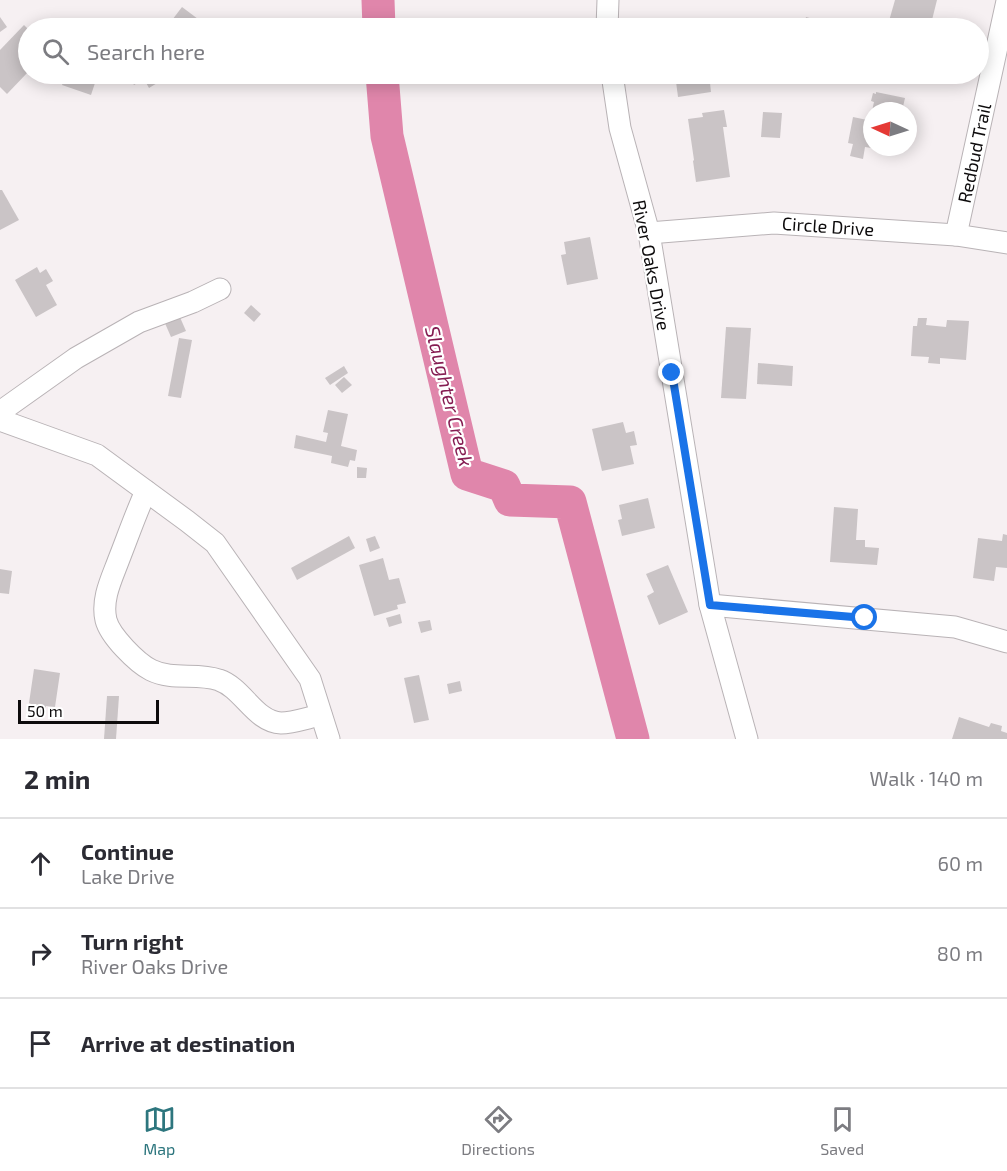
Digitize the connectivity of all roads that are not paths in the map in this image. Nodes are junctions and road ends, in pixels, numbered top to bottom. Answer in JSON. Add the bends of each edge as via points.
{"nodes":[{"id":1,"x":608,"y":0,"type":"edge"},
{"id":2,"x":1007,"y":1,"type":"edge"},
{"id":3,"x":607,"y":18,"type":"edge"},
{"id":4,"x":613,"y":84,"type":"edge"},
{"id":5,"x":989,"y":84,"type":"edge"},
{"id":6,"x":989,"y":84,"type":"edge"},
{"id":7,"x":649,"y":233,"type":"junction"},
{"id":8,"x":956,"y":235,"type":"junction"},
{"id":9,"x":1007,"y":243,"type":"edge"},
{"id":10,"x":220,"y":290,"type":"dead end"},
{"id":11,"x":0,"y":412,"type":"edge"},
{"id":12,"x":0,"y":420,"type":"edge"},
{"id":13,"x":146,"y":491,"type":"junction"},
{"id":14,"x":710,"y":605,"type":"junction"},
{"id":15,"x":1007,"y":642,"type":"edge"},
{"id":16,"x":321,"y":715,"type":"junction"},
{"id":17,"x":329,"y":739,"type":"edge"},
{"id":18,"x":747,"y":739,"type":"edge"}],
"edges":[{"from":1,"to":3,"type":"street"},
{"from":2,"to":5,"type":"street","name":"Redbud Trail"},
{"from":4,"to":7,"type":"street","name":"River Oaks Drive","via":[[620,128]]},
{"from":6,"to":8,"type":"street","name":"Redbud Trail"},
{"from":7,"to":8,"type":"street","name":"Circle Drive","via":[[774,223]]},
{"from":7,"to":14,"type":"street","name":"River Oaks Drive"},
{"from":8,"to":9,"type":"street","name":"Circle Drive"},
{"from":10,"to":11,"type":"street","via":[[139,322],[76,358]]},
{"from":12,"to":13,"type":"street","via":[[97,455]]},
{"from":13,"to":16,"type":"street","via":[[214,543],[310,679]]},
{"from":13,"to":16,"type":"street","via":[[108,586],[105,613],[112,634],[151,670],[169,676],[219,680],[237,690],[267,720],[282,723]]},
{"from":14,"to":15,"type":"street","via":[[955,627]]},
{"from":14,"to":18,"type":"street","name":"River Oaks Drive"},
{"from":16,"to":17,"type":"street"}]}
